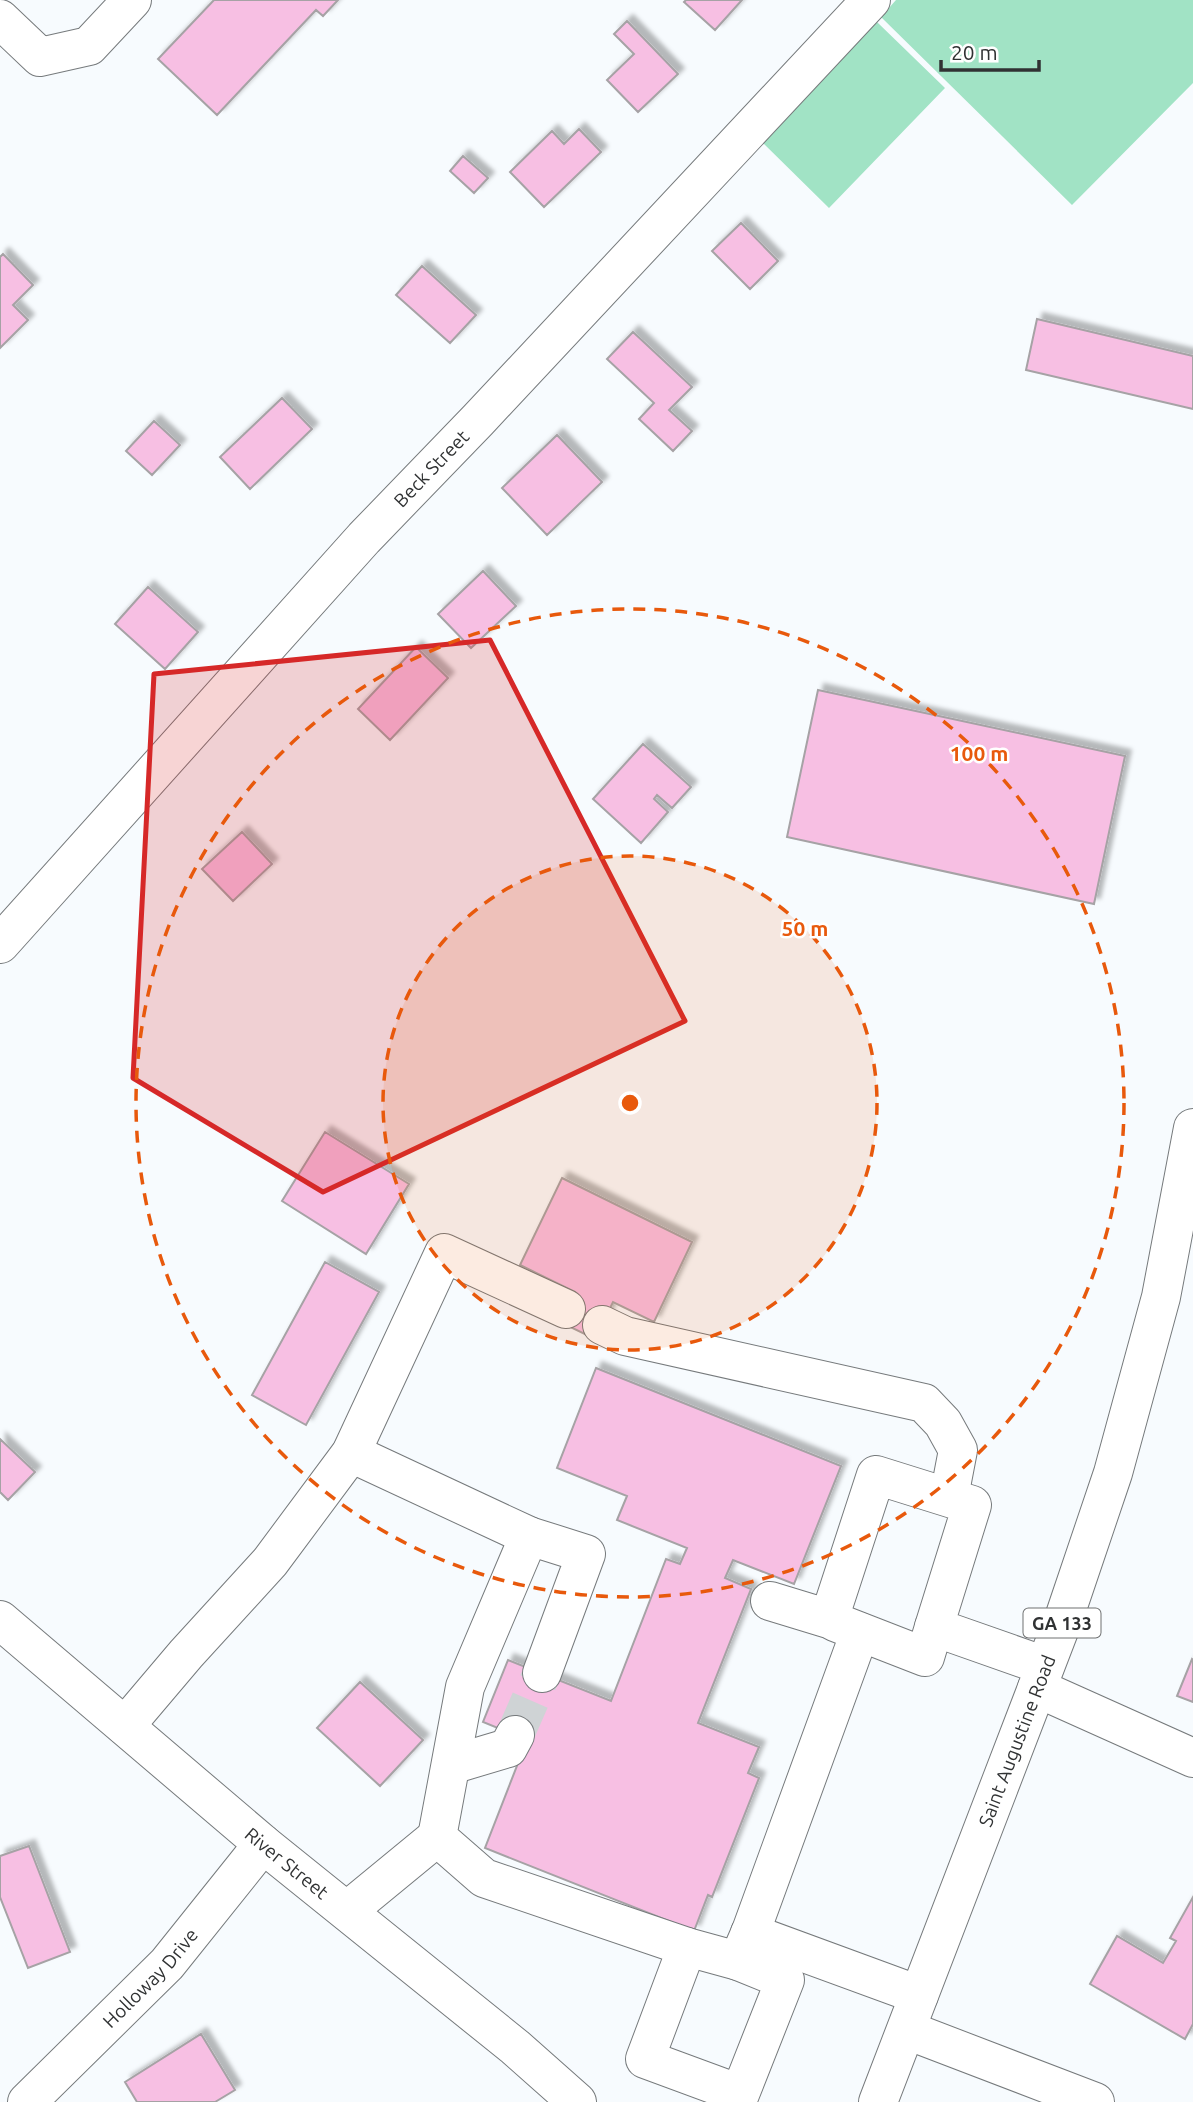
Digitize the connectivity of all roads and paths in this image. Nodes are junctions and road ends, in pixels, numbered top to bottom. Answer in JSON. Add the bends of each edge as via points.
{"nodes":[{"id":1,"x":132,"y":0,"type":"edge"},
{"id":2,"x":871,"y":0,"type":"edge"},
{"id":3,"x":0,"y":19,"type":"edge"},
{"id":4,"x":0,"y":944,"type":"edge"},
{"id":5,"x":1193,"y":1129,"type":"edge"},
{"id":6,"x":566,"y":1309,"type":"dead end"},
{"id":7,"x":602,"y":1325,"type":"dead end"},
{"id":8,"x":351,"y":1453,"type":"junction"},
{"id":9,"x":949,"y":1497,"type":"junction"},
{"id":10,"x":529,"y":1536,"type":"junction"},
{"id":11,"x":770,"y":1601,"type":"dead end"},
{"id":12,"x":0,"y":1620,"type":"edge"},
{"id":13,"x":844,"y":1625,"type":"junction"},
{"id":14,"x":934,"y":1626,"type":"junction"},
{"id":15,"x":542,"y":1674,"type":"tunnel mouth"},
{"id":16,"x":1041,"y":1677,"type":"junction"},
{"id":17,"x":125,"y":1726,"type":"junction"},
{"id":18,"x":515,"y":1735,"type":"tunnel mouth"},
{"id":19,"x":1193,"y":1758,"type":"edge"},
{"id":20,"x":451,"y":1765,"type":"junction"},
{"id":21,"x":437,"y":1837,"type":"junction"},
{"id":22,"x":263,"y":1844,"type":"junction"},
{"id":23,"x":348,"y":1911,"type":"junction"},
{"id":24,"x":687,"y":1947,"type":"junction"},
{"id":25,"x":744,"y":1947,"type":"junction"},
{"id":26,"x":913,"y":2013,"type":"junction"},
{"id":27,"x":27,"y":2102,"type":"edge"},
{"id":28,"x":577,"y":2102,"type":"edge"},
{"id":29,"x":878,"y":2102,"type":"edge"},
{"id":30,"x":1095,"y":2102,"type":"edge"}],
"edges":[{"from":1,"to":3,"type":"street","via":[[89,46],[40,57]]},
{"from":2,"to":4,"type":"street","name":"Beck Street","via":[[364,538]]},
{"from":5,"to":16,"type":"street","name":"Saint Augustine Road","number":"GA 133","via":[[1161,1297],[1112,1473]]},
{"from":6,"to":8,"type":"street","via":[[444,1253]]},
{"from":7,"to":9,"type":"street","via":[[625,1336],[924,1403],[943,1423],[958,1450]]},
{"from":8,"to":10,"type":"street"},
{"from":8,"to":17,"type":"street","via":[[270,1562]]},
{"from":9,"to":13,"type":"street","via":[[876,1475]]},
{"from":9,"to":14,"type":"street","via":[[972,1505]]},
{"from":10,"to":15,"type":"street","via":[[586,1554]]},
{"from":10,"to":20,"type":"street","via":[[465,1687]]},
{"from":11,"to":13,"type":"street"},
{"from":12,"to":17,"type":"street","name":"River Street"},
{"from":13,"to":14,"type":"street","via":[[925,1657]]},
{"from":13,"to":25,"type":"street"},
{"from":14,"to":16,"type":"street"},
{"from":16,"to":19,"type":"street"},
{"from":16,"to":26,"type":"street","name":"Saint Augustine Road","number":"GA 133"},
{"from":17,"to":22,"type":"street","name":"River Street"},
{"from":18,"to":20,"type":"street","via":[[508,1748]]},
{"from":20,"to":21,"type":"street"},
{"from":21,"to":23,"type":"street"},
{"from":21,"to":24,"type":"street","via":[[484,1878]]},
{"from":22,"to":23,"type":"street","name":"River Street"},
{"from":22,"to":27,"type":"street","name":"Holloway Drive","via":[[167,1964]]},
{"from":23,"to":28,"type":"street","name":"River Street"},
{"from":24,"to":25,"type":"street"},
{"from":24,"to":25,"type":"street","via":[[645,2059],[740,2094],[785,1980]]},
{"from":25,"to":26,"type":"street"},
{"from":26,"to":29,"type":"street","name":"Saint Augustine Road","number":"GA 133"},
{"from":26,"to":30,"type":"street"}]}
